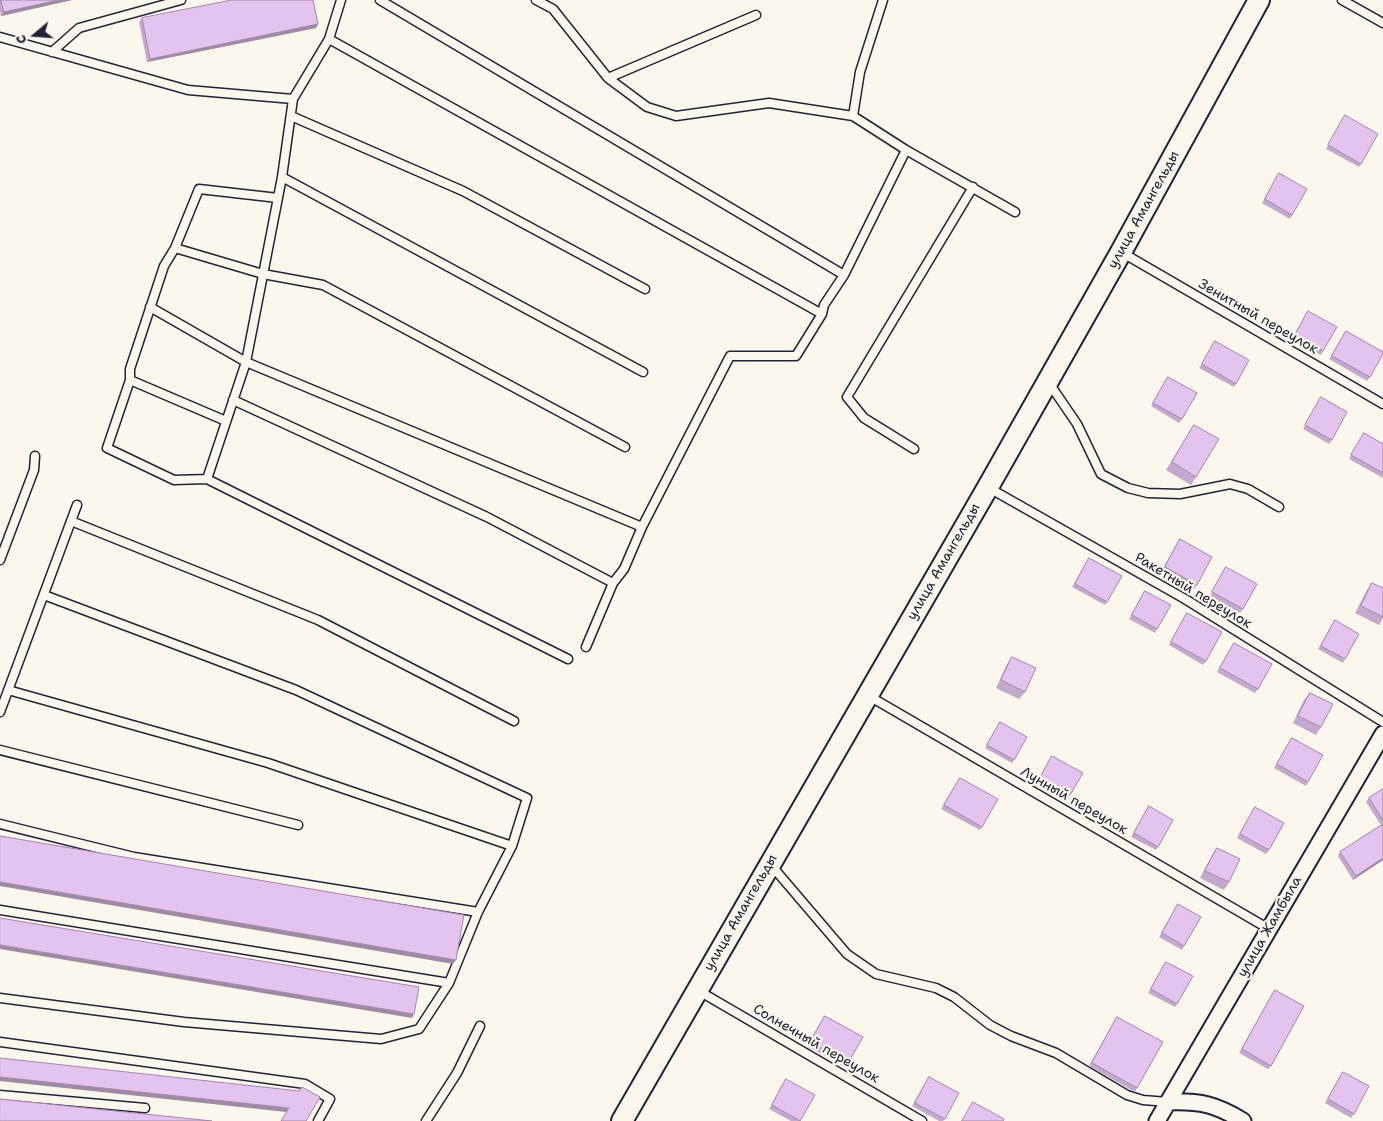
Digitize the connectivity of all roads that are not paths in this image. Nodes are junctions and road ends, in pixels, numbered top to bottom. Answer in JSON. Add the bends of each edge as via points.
{"nodes":[{"id":1,"x":181,"y":0,"type":"edge"},
{"id":2,"x":341,"y":0,"type":"edge"},
{"id":3,"x":380,"y":0,"type":"edge"},
{"id":4,"x":536,"y":0,"type":"edge"},
{"id":5,"x":883,"y":0,"type":"edge"},
{"id":6,"x":1259,"y":0,"type":"edge"},
{"id":7,"x":1342,"y":0,"type":"edge"},
{"id":8,"x":756,"y":15,"type":"dead end"},
{"id":9,"x":1383,"y":23,"type":"edge"},
{"id":10,"x":0,"y":37,"type":"edge"},
{"id":11,"x":329,"y":39,"type":"junction"},
{"id":12,"x":52,"y":52,"type":"junction"},
{"id":13,"x":608,"y":78,"type":"junction"},
{"id":14,"x":293,"y":99,"type":"junction"},
{"id":15,"x":290,"y":116,"type":"junction"},
{"id":16,"x":853,"y":116,"type":"junction"},
{"id":17,"x":906,"y":150,"type":"junction"},
{"id":18,"x":282,"y":177,"type":"junction"},
{"id":19,"x":973,"y":187,"type":"junction"},
{"id":20,"x":278,"y":198,"type":"junction"},
{"id":21,"x":1015,"y":212,"type":"dead end"},
{"id":22,"x":175,"y":248,"type":"junction"},
{"id":23,"x":1121,"y":252,"type":"junction"},
{"id":24,"x":263,"y":274,"type":"junction"},
{"id":25,"x":844,"y":275,"type":"junction"},
{"id":26,"x":645,"y":288,"type":"dead end"},
{"id":27,"x":150,"y":307,"type":"junction"},
{"id":28,"x":822,"y":314,"type":"junction"},
{"id":29,"x":246,"y":362,"type":"junction"},
{"id":30,"x":643,"y":372,"type":"dead end"},
{"id":31,"x":130,"y":380,"type":"junction"},
{"id":32,"x":1048,"y":381,"type":"junction"},
{"id":33,"x":233,"y":400,"type":"junction"},
{"id":34,"x":1383,"y":404,"type":"edge"},
{"id":35,"x":226,"y":421,"type":"junction"},
{"id":36,"x":625,"y":447,"type":"dead end"},
{"id":37,"x":914,"y":449,"type":"dead end"},
{"id":38,"x":35,"y":456,"type":"dead end"},
{"id":39,"x":207,"y":479,"type":"junction"},
{"id":40,"x":988,"y":487,"type":"junction"},
{"id":41,"x":77,"y":505,"type":"dead end"},
{"id":42,"x":1279,"y":507,"type":"dead end"},
{"id":43,"x":71,"y":522,"type":"junction"},
{"id":44,"x":642,"y":527,"type":"junction"},
{"id":45,"x":0,"y":560,"type":"edge"},
{"id":46,"x":613,"y":583,"type":"junction"},
{"id":47,"x":44,"y":595,"type":"junction"},
{"id":48,"x":586,"y":646,"type":"dead end"},
{"id":49,"x":568,"y":660,"type":"dead end"},
{"id":50,"x":8,"y":690,"type":"junction"},
{"id":51,"x":867,"y":694,"type":"junction"},
{"id":52,"x":0,"y":712,"type":"edge"},
{"id":53,"x":514,"y":722,"type":"dead end"},
{"id":54,"x":1383,"y":722,"type":"edge"},
{"id":55,"x":1383,"y":734,"type":"edge"},
{"id":56,"x":0,"y":750,"type":"edge"},
{"id":57,"x":0,"y":824,"type":"edge"},
{"id":58,"x":298,"y":825,"type":"dead end"},
{"id":59,"x":512,"y":846,"type":"junction"},
{"id":60,"x":769,"y":864,"type":"junction"},
{"id":61,"x":0,"y":910,"type":"edge"},
{"id":62,"x":478,"y":912,"type":"junction"},
{"id":63,"x":1269,"y":929,"type":"junction"},
{"id":64,"x":449,"y":982,"type":"junction"},
{"id":65,"x":697,"y":990,"type":"junction"},
{"id":66,"x":0,"y":998,"type":"edge"},
{"id":67,"x":480,"y":1026,"type":"dead end"},
{"id":68,"x":0,"y":1042,"type":"edge"},
{"id":69,"x":0,"y":1095,"type":"edge"},
{"id":70,"x":1168,"y":1102,"type":"junction"},
{"id":71,"x":145,"y":1108,"type":"dead end"},
{"id":72,"x":318,"y":1121,"type":"edge"},
{"id":73,"x":426,"y":1121,"type":"edge"},
{"id":74,"x":622,"y":1121,"type":"edge"},
{"id":75,"x":922,"y":1121,"type":"edge"},
{"id":76,"x":1157,"y":1121,"type":"edge"},
{"id":77,"x":1243,"y":1121,"type":"edge"}],
"edges":[{"from":1,"to":12,"type":"lane","via":[[79,28]]},
{"from":2,"to":11,"type":"lane"},
{"from":3,"to":25,"type":"lane"},
{"from":4,"to":13,"type":"lane","via":[[552,9]]},
{"from":5,"to":16,"type":"lane","via":[[860,72]]},
{"from":6,"to":23,"type":"street","name":"улица Амангельды"},
{"from":7,"to":9,"type":"lane"},
{"from":8,"to":13,"type":"lane"},
{"from":10,"to":12,"type":"lane"},
{"from":11,"to":14,"type":"lane"},
{"from":11,"to":28,"type":"lane"},
{"from":12,"to":14,"type":"lane","via":[[188,90]]},
{"from":13,"to":16,"type":"lane","via":[[647,107],[676,116],[769,103]]},
{"from":14,"to":15,"type":"lane"},
{"from":15,"to":18,"type":"lane"},
{"from":15,"to":26,"type":"lane","via":[[463,191]]},
{"from":16,"to":17,"type":"lane"},
{"from":17,"to":19,"type":"lane"},
{"from":17,"to":25,"type":"lane"},
{"from":18,"to":20,"type":"lane"},
{"from":18,"to":30,"type":"lane"},
{"from":19,"to":21,"type":"lane"},
{"from":19,"to":37,"type":"lane","via":[[847,397],[864,418]]},
{"from":20,"to":22,"type":"lane","via":[[199,189]]},
{"from":20,"to":24,"type":"lane"},
{"from":22,"to":24,"type":"lane"},
{"from":22,"to":27,"type":"lane","via":[[164,266]]},
{"from":23,"to":32,"type":"street","name":"улица Амангельды"},
{"from":23,"to":34,"type":"lane","name":"Зенитный переулок"},
{"from":24,"to":29,"type":"lane"},
{"from":24,"to":36,"type":"lane","via":[[323,285]]},
{"from":25,"to":28,"type":"lane","via":[[824,305]]},
{"from":27,"to":29,"type":"lane"},
{"from":27,"to":31,"type":"lane","via":[[130,369]]},
{"from":28,"to":44,"type":"lane","via":[[796,356],[730,356]]},
{"from":29,"to":33,"type":"lane"},
{"from":29,"to":44,"type":"lane"},
{"from":31,"to":35,"type":"lane"},
{"from":31,"to":39,"type":"lane","via":[[107,448],[174,480]]},
{"from":32,"to":40,"type":"street","name":"улица Амангельды"},
{"from":32,"to":42,"type":"lane","via":[[1077,424],[1101,474],[1128,488],[1148,493],[1180,494],[1230,484],[1248,489]]},
{"from":33,"to":35,"type":"lane"},
{"from":33,"to":46,"type":"lane","via":[[487,517]]},
{"from":35,"to":39,"type":"lane"},
{"from":38,"to":45,"type":"lane","via":[[34,470]]},
{"from":39,"to":49,"type":"lane"},
{"from":40,"to":51,"type":"street","name":"улица Амангельды"},
{"from":40,"to":54,"type":"lane","name":"Ракетный переулок","via":[[1185,599]]},
{"from":41,"to":43,"type":"lane"},
{"from":43,"to":47,"type":"lane"},
{"from":43,"to":53,"type":"lane","via":[[318,620]]},
{"from":44,"to":46,"type":"lane","via":[[624,568]]},
{"from":46,"to":48,"type":"lane"},
{"from":47,"to":50,"type":"lane"},
{"from":47,"to":59,"type":"lane","via":[[296,690],[527,798]]},
{"from":50,"to":52,"type":"lane"},
{"from":50,"to":59,"type":"lane","via":[[268,763]]},
{"from":51,"to":60,"type":"street","name":"улица Амангельды"},
{"from":51,"to":63,"type":"lane","name":"Лунный переулок"},
{"from":55,"to":63,"type":"street","name":"улица Жамбыла"},
{"from":56,"to":58,"type":"lane"},
{"from":57,"to":62,"type":"lane","via":[[134,857]]},
{"from":59,"to":62,"type":"lane"},
{"from":60,"to":65,"type":"street","name":"улица Амангельды"},
{"from":60,"to":70,"type":"lane","via":[[847,954],[876,974],[942,991],[990,1025],[1056,1053],[1127,1094],[1143,1100]]},
{"from":61,"to":64,"type":"lane"},
{"from":62,"to":64,"type":"lane"},
{"from":63,"to":70,"type":"street","name":"улица Жамбыла"},
{"from":64,"to":66,"type":"lane","via":[[419,1029],[381,1039],[184,1022]]},
{"from":65,"to":74,"type":"street","name":"улица Амангельды"},
{"from":65,"to":75,"type":"lane","name":"Солнечный переулок"},
{"from":67,"to":73,"type":"lane","via":[[457,1073]]},
{"from":68,"to":72,"type":"lane","via":[[305,1084],[330,1099]]},
{"from":69,"to":71,"type":"lane"},
{"from":70,"to":76,"type":"street","name":"улица Жамбыла"},
{"from":70,"to":77,"type":"street","via":[[1206,1103]]}]}
